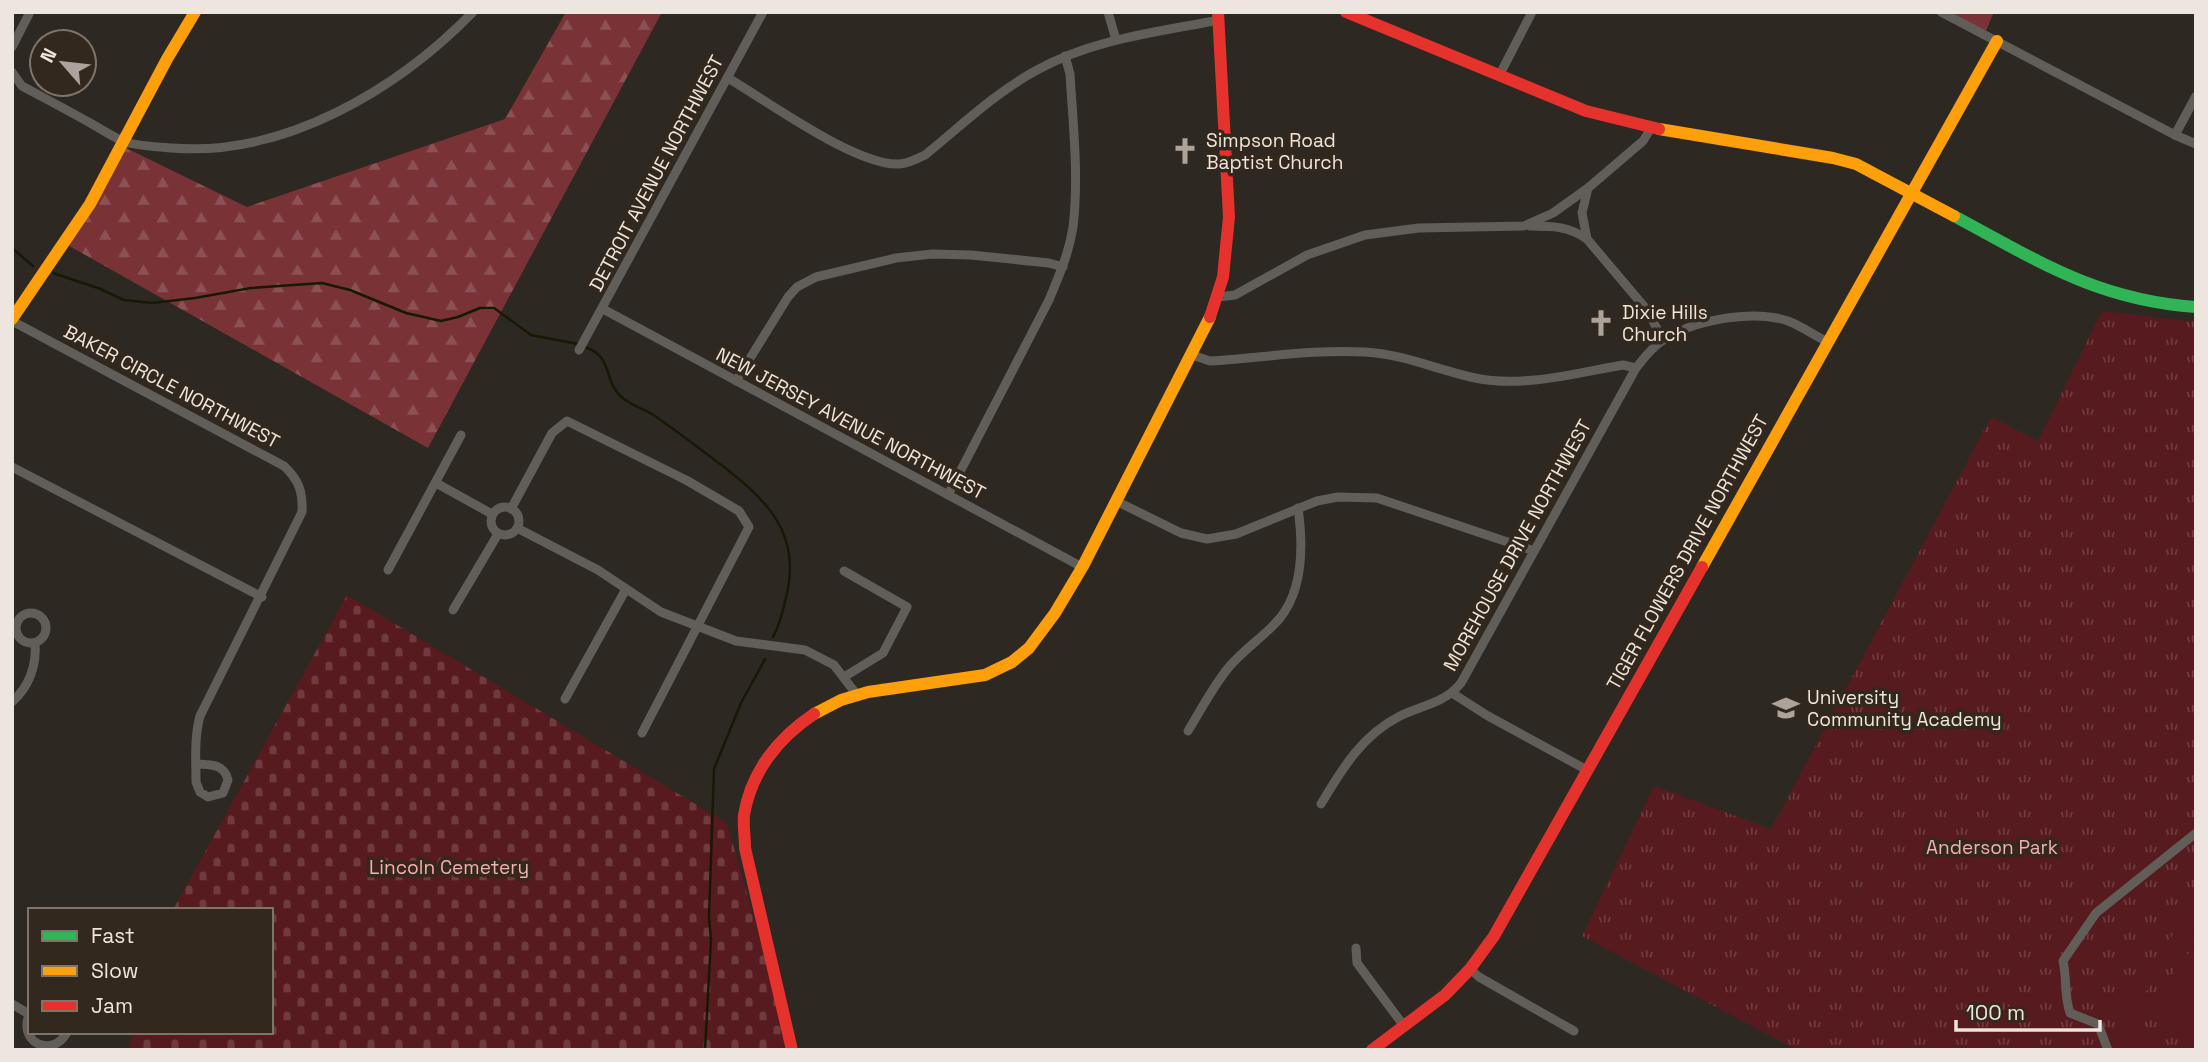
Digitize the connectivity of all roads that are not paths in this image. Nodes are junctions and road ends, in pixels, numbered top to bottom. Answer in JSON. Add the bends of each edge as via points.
{"nodes":[{"id":1,"x":30,"y":12,"type":"edge"},
{"id":2,"x":195,"y":12,"type":"edge"},
{"id":3,"x":472,"y":12,"type":"edge"},
{"id":4,"x":763,"y":12,"type":"edge"},
{"id":5,"x":1108,"y":12,"type":"edge"},
{"id":6,"x":1346,"y":12,"type":"edge"},
{"id":7,"x":1532,"y":12,"type":"edge"},
{"id":8,"x":1941,"y":12,"type":"edge"},
{"id":9,"x":1219,"y":16,"type":"edge"},
{"id":10,"x":1116,"y":40,"type":"junction"},
{"id":11,"x":1997,"y":41,"type":"junction"},
{"id":12,"x":12,"y":47,"type":"edge"},
{"id":13,"x":1065,"y":56,"type":"junction"},
{"id":14,"x":12,"y":72,"type":"edge"},
{"id":15,"x":1499,"y":76,"type":"junction"},
{"id":16,"x":728,"y":78,"type":"junction"},
{"id":17,"x":2196,"y":96,"type":"edge"},
{"id":18,"x":1651,"y":128,"type":"junction"},
{"id":19,"x":2175,"y":135,"type":"junction"},
{"id":20,"x":125,"y":142,"type":"junction"},
{"id":21,"x":2196,"y":144,"type":"edge"},
{"id":22,"x":1588,"y":188,"type":"junction"},
{"id":23,"x":1911,"y":193,"type":"junction"},
{"id":24,"x":1524,"y":226,"type":"junction"},
{"id":25,"x":1587,"y":239,"type":"junction"},
{"id":26,"x":1063,"y":267,"type":"junction"},
{"id":27,"x":1218,"y":297,"type":"junction"},
{"id":28,"x":2196,"y":307,"type":"edge"},
{"id":29,"x":603,"y":309,"type":"junction"},
{"id":30,"x":12,"y":320,"type":"edge"},
{"id":31,"x":1663,"y":340,"type":"junction"},
{"id":32,"x":1826,"y":341,"type":"junction"},
{"id":33,"x":579,"y":350,"type":"dead end"},
{"id":34,"x":1192,"y":355,"type":"junction"},
{"id":35,"x":1636,"y":368,"type":"junction"},
{"id":36,"x":736,"y":381,"type":"junction"},
{"id":37,"x":461,"y":435,"type":"dead end"},
{"id":38,"x":12,"y":467,"type":"edge"},
{"id":39,"x":436,"y":483,"type":"junction"},
{"id":40,"x":948,"y":495,"type":"junction"},
{"id":41,"x":1116,"y":501,"type":"junction"},
{"id":42,"x":1298,"y":508,"type":"junction"},
{"id":43,"x":511,"y":509,"type":"junction"},
{"id":44,"x":492,"y":514,"type":"junction"},
{"id":45,"x":517,"y":528,"type":"junction"},
{"id":46,"x":498,"y":534,"type":"junction"},
{"id":47,"x":1534,"y":551,"type":"junction"},
{"id":48,"x":1082,"y":567,"type":"junction"},
{"id":49,"x":388,"y":570,"type":"dead end"},
{"id":50,"x":844,"y":571,"type":"dead end"},
{"id":51,"x":626,"y":589,"type":"junction"},
{"id":52,"x":262,"y":597,"type":"junction"},
{"id":53,"x":453,"y":610,"type":"dead end"},
{"id":54,"x":696,"y":626,"type":"junction"},
{"id":55,"x":35,"y":643,"type":"dead end"},
{"id":56,"x":844,"y":677,"type":"junction"},
{"id":57,"x":1452,"y":693,"type":"junction"},
{"id":58,"x":857,"y":695,"type":"junction"},
{"id":59,"x":565,"y":699,"type":"dead end"},
{"id":60,"x":12,"y":702,"type":"edge"},
{"id":61,"x":1188,"y":732,"type":"dead end"},
{"id":62,"x":642,"y":733,"type":"dead end"},
{"id":63,"x":196,"y":764,"type":"dead end"},
{"id":64,"x":1587,"y":770,"type":"junction"},
{"id":65,"x":1321,"y":804,"type":"dead end"},
{"id":66,"x":2196,"y":833,"type":"edge"},
{"id":67,"x":1356,"y":948,"type":"dead end"},
{"id":68,"x":1470,"y":970,"type":"junction"},
{"id":69,"x":12,"y":1004,"type":"edge"},
{"id":70,"x":28,"y":1012,"type":"edge"},
{"id":71,"x":1404,"y":1026,"type":"junction"},
{"id":72,"x":1574,"y":1031,"type":"dead end"},
{"id":73,"x":28,"y":1034,"type":"edge"},
{"id":74,"x":65,"y":1034,"type":"edge"},
{"id":75,"x":792,"y":1050,"type":"edge"},
{"id":76,"x":1372,"y":1050,"type":"edge"},
{"id":77,"x":2108,"y":1050,"type":"edge"}],
"edges":[{"from":1,"to":12,"type":"street"},
{"from":2,"to":20,"type":"street"},
{"from":3,"to":20,"type":"street","via":[[432,50],[370,94],[279,135],[223,149]]},
{"from":4,"to":16,"type":"street","name":"DETROIT AVENUE NORTHWEST"},
{"from":5,"to":10,"type":"street"},
{"from":6,"to":15,"type":"street"},
{"from":7,"to":15,"type":"street"},
{"from":8,"to":11,"type":"street"},
{"from":9,"to":10,"type":"street"},
{"from":9,"to":27,"type":"street","via":[[1229,227]]},
{"from":10,"to":13,"type":"street"},
{"from":11,"to":19,"type":"street"},
{"from":11,"to":23,"type":"street","name":"TIGER FLOWERS DRIVE NORTHWEST"},
{"from":13,"to":16,"type":"street","via":[[1010,87],[925,155],[899,164],[852,153]]},
{"from":13,"to":26,"type":"street","via":[[1070,74],[1076,190]]},
{"from":14,"to":20,"type":"street","via":[[22,86]]},
{"from":15,"to":18,"type":"street","via":[[1587,111]]},
{"from":16,"to":29,"type":"street","name":"DETROIT AVENUE NORTHWEST"},
{"from":17,"to":19,"type":"street"},
{"from":18,"to":22,"type":"street","via":[[1643,141]]},
{"from":18,"to":23,"type":"street","via":[[1833,158],[1856,164]]},
{"from":19,"to":21,"type":"street"},
{"from":20,"to":30,"type":"street","via":[[88,207]]},
{"from":22,"to":24,"type":"street","via":[[1553,214]]},
{"from":22,"to":25,"type":"street","via":[[1582,212]]},
{"from":23,"to":28,"type":"street","via":[[2092,288],[2144,302]]},
{"from":23,"to":32,"type":"street","name":"TIGER FLOWERS DRIVE NORTHWEST"},
{"from":24,"to":25,"type":"street","via":[[1562,226]]},
{"from":24,"to":27,"type":"street","via":[[1419,228],[1366,235],[1307,255],[1234,295]]},
{"from":25,"to":31,"type":"street","via":[[1647,310]]},
{"from":26,"to":36,"type":"street","via":[[932,254],[816,277],[788,297]]},
{"from":26,"to":40,"type":"street"},
{"from":27,"to":34,"type":"street"},
{"from":29,"to":33,"type":"street","name":"DETROIT AVENUE NORTHWEST"},
{"from":29,"to":36,"type":"street","name":"NEW JERSEY AVENUE NORTHWEST"},
{"from":30,"to":52,"type":"street","name":"BAKER CIRCLE NORTHWEST","via":[[291,472],[303,494],[302,512]]},
{"from":31,"to":32,"type":"street","via":[[1688,328],[1752,315],[1788,322]]},
{"from":31,"to":35,"type":"street","name":"MOREHOUSE DRIVE NORTHWEST"},
{"from":32,"to":64,"type":"street","name":"TIGER FLOWERS DRIVE NORTHWEST"},
{"from":34,"to":35,"type":"street","via":[[1210,361],[1367,352],[1508,382],[1623,365]]},
{"from":34,"to":41,"type":"street"},
{"from":35,"to":47,"type":"street","name":"MOREHOUSE DRIVE NORTHWEST"},
{"from":36,"to":40,"type":"street","name":"NEW JERSEY AVENUE NORTHWEST"},
{"from":37,"to":39,"type":"street"},
{"from":38,"to":52,"type":"street"},
{"from":39,"to":44,"type":"street"},
{"from":39,"to":49,"type":"street"},
{"from":40,"to":48,"type":"street","name":"NEW JERSEY AVENUE NORTHWEST"},
{"from":41,"to":42,"type":"street","via":[[1181,533],[1207,539],[1237,534]]},
{"from":41,"to":48,"type":"street"},
{"from":42,"to":47,"type":"street","via":[[1338,496],[1377,498]]},
{"from":42,"to":61,"type":"street","via":[[1301,552],[1290,603],[1227,669]]},
{"from":43,"to":44,"type":"street","via":[[503,507]]},
{"from":43,"to":45,"type":"street"},
{"from":43,"to":54,"type":"street","via":[[552,433],[567,421],[739,511],[749,527]]},
{"from":44,"to":46,"type":"street","via":[[492,527]]},
{"from":45,"to":46,"type":"street","via":[[510,534]]},
{"from":45,"to":51,"type":"street"},
{"from":46,"to":53,"type":"street"},
{"from":47,"to":57,"type":"street","name":"MOREHOUSE DRIVE NORTHWEST"},
{"from":48,"to":58,"type":"street","via":[[1033,643],[1003,668],[985,675]]},
{"from":50,"to":56,"type":"street","via":[[907,607],[883,653]]},
{"from":51,"to":54,"type":"street","via":[[661,612]]},
{"from":51,"to":59,"type":"street"},
{"from":52,"to":63,"type":"street","name":"BAKER CIRCLE NORTHWEST","via":[[200,716]]},
{"from":54,"to":56,"type":"street","via":[[736,641],[805,650],[834,665]]},
{"from":54,"to":62,"type":"street"},
{"from":55,"to":60,"type":"street","via":[[27,684]]},
{"from":56,"to":58,"type":"street"},
{"from":57,"to":64,"type":"street"},
{"from":57,"to":65,"type":"street","name":"MOREHOUSE DRIVE NORTHWEST","via":[[1400,716],[1371,735],[1346,762]]},
{"from":58,"to":75,"type":"street","via":[[819,710],[775,745],[750,788],[744,818],[745,848]]},
{"from":64,"to":68,"type":"street","name":"TIGER FLOWERS DRIVE NORTHWEST","via":[[1494,936]]},
{"from":66,"to":77,"type":"street","via":[[2096,913],[2063,961],[2070,1013],[2098,1024]]},
{"from":67,"to":71,"type":"street","via":[[1357,963]]},
{"from":68,"to":71,"type":"street","name":"TIGER FLOWERS DRIVE NORTHWEST"},
{"from":68,"to":72,"type":"street"},
{"from":69,"to":70,"type":"street"},
{"from":71,"to":76,"type":"street","name":"TIGER FLOWERS DRIVE NORTHWEST"},
{"from":73,"to":74,"type":"street","via":[[44,1046],[57,1044]]}]}
